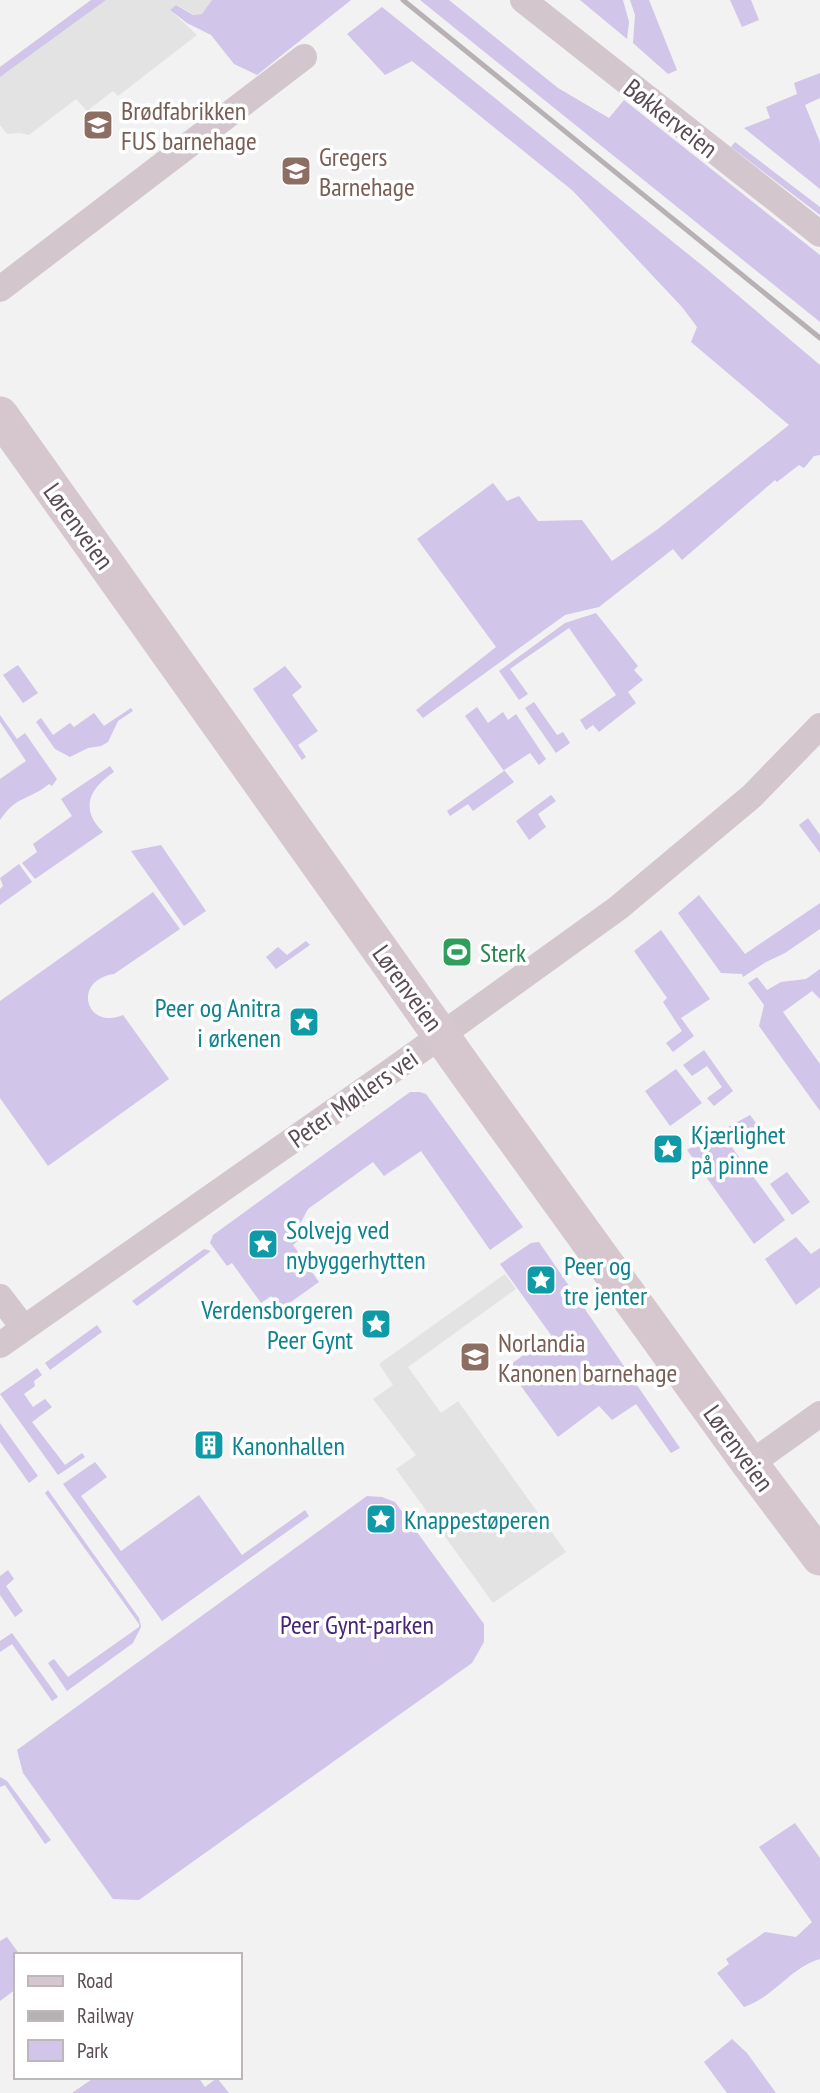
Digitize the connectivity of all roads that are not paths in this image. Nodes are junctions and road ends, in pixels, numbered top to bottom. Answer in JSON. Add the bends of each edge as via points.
{"nodes":[{"id":1,"x":523,"y":0,"type":"edge"},
{"id":2,"x":304,"y":57,"type":"dead end"},
{"id":3,"x":820,"y":234,"type":"edge"},
{"id":4,"x":0,"y":289,"type":"edge"},
{"id":5,"x":0,"y":415,"type":"edge"},
{"id":6,"x":820,"y":726,"type":"edge"},
{"id":7,"x":442,"y":1035,"type":"junction"},
{"id":8,"x":0,"y":1297,"type":"edge"},
{"id":9,"x":23,"y":1327,"type":"junction"},
{"id":10,"x":0,"y":1345,"type":"edge"},
{"id":11,"x":820,"y":1414,"type":"edge"},
{"id":12,"x":750,"y":1464,"type":"junction"},
{"id":13,"x":820,"y":1557,"type":"edge"}],
"edges":[{"from":1,"to":3,"type":"street","name":"Bøkkerveien"},
{"from":2,"to":4,"type":"street"},
{"from":5,"to":7,"type":"street","name":"Lørenveien"},
{"from":6,"to":7,"type":"street","name":"Peter Møllers vei","via":[[752,796],[618,908]]},
{"from":7,"to":9,"type":"street","name":"Peter Møllers vei"},
{"from":7,"to":12,"type":"street","name":"Lørenveien"},
{"from":8,"to":9,"type":"street"},
{"from":9,"to":10,"type":"street","name":"Peter Møllers vei"},
{"from":11,"to":12,"type":"street"},
{"from":12,"to":13,"type":"street","name":"Lørenveien"}]}
